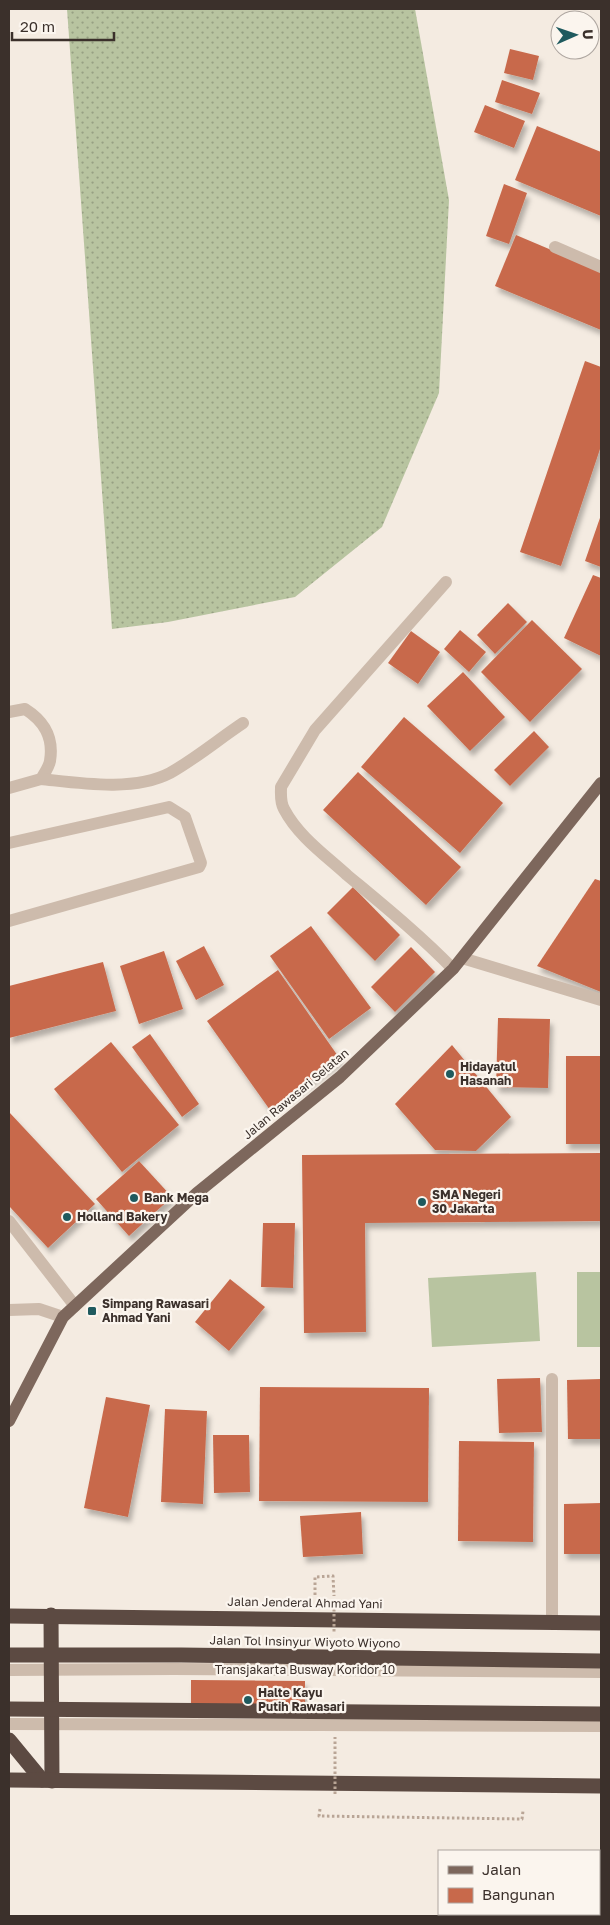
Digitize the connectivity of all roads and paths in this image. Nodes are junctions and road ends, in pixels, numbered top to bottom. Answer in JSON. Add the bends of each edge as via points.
{"nodes":[{"id":1,"x":555,"y":247,"type":"dead end"},
{"id":2,"x":601,"y":267,"type":"edge"},
{"id":3,"x":446,"y":582,"type":"dead end"},
{"id":4,"x":9,"y":712,"type":"edge"},
{"id":5,"x":243,"y":723,"type":"dead end"},
{"id":6,"x":41,"y":779,"type":"junction"},
{"id":7,"x":601,"y":783,"type":"edge"},
{"id":8,"x":9,"y":788,"type":"edge"},
{"id":9,"x":9,"y":843,"type":"edge"},
{"id":10,"x":9,"y":921,"type":"edge"},
{"id":11,"x":462,"y":958,"type":"junction"},
{"id":12,"x":452,"y":969,"type":"junction"},
{"id":13,"x":601,"y":1000,"type":"edge"},
{"id":14,"x":9,"y":1221,"type":"edge"},
{"id":15,"x":75,"y":1306,"type":"junction"},
{"id":16,"x":9,"y":1310,"type":"edge"},
{"id":17,"x":63,"y":1317,"type":"junction"},
{"id":18,"x":552,"y":1380,"type":"dead end"},
{"id":19,"x":9,"y":1420,"type":"edge"},
{"id":20,"x":334,"y":1594,"type":"dead end"},
{"id":21,"x":51,"y":1615,"type":"junction"},
{"id":22,"x":9,"y":1616,"type":"edge"},
{"id":23,"x":314,"y":1619,"type":"junction"},
{"id":24,"x":552,"y":1622,"type":"junction"},
{"id":25,"x":601,"y":1623,"type":"edge"},
{"id":26,"x":9,"y":1655,"type":"edge"},
{"id":27,"x":601,"y":1662,"type":"edge"},
{"id":28,"x":9,"y":1670,"type":"edge"},
{"id":29,"x":52,"y":1670,"type":"junction"},
{"id":30,"x":601,"y":1672,"type":"edge"},
{"id":31,"x":9,"y":1709,"type":"edge"},
{"id":32,"x":601,"y":1714,"type":"edge"},
{"id":33,"x":9,"y":1724,"type":"edge"},
{"id":34,"x":52,"y":1724,"type":"junction"},
{"id":35,"x":601,"y":1726,"type":"edge"},
{"id":36,"x":9,"y":1740,"type":"edge"},
{"id":37,"x":9,"y":1780,"type":"edge"},
{"id":38,"x":47,"y":1780,"type":"junction"},
{"id":39,"x":601,"y":1786,"type":"edge"}],
"edges":[{"from":1,"to":2,"type":"street"},
{"from":3,"to":12,"type":"street","via":[[315,730],[281,787],[280,797],[289,818],[309,842],[430,945]]},
{"from":4,"to":6,"type":"street","via":[[24,709],[37,717],[47,731],[50,763]]},
{"from":5,"to":6,"type":"street","via":[[169,773],[146,780],[114,785]]},
{"from":6,"to":8,"type":"street"},
{"from":7,"to":11,"type":"main road","name":"Jalan Rawasari Selatan"},
{"from":9,"to":10,"type":"street","via":[[169,807],[186,817],[201,863],[199,867]]},
{"from":11,"to":12,"type":"main road","name":"Jalan Rawasari Selatan"},
{"from":11,"to":13,"type":"street"},
{"from":12,"to":15,"type":"main road","name":"Jalan Rawasari Selatan","via":[[340,1077],[197,1193]]},
{"from":14,"to":15,"type":"street"},
{"from":15,"to":17,"type":"main road","name":"Jalan Rawasari Selatan"},
{"from":16,"to":17,"type":"street","via":[[39,1308]]},
{"from":17,"to":19,"type":"main road","name":"Jalan Rawasari Selatan"},
{"from":18,"to":24,"type":"street"},
{"from":20,"to":23,"type":"path","via":[[333,1576],[315,1577]]},
{"from":21,"to":22,"type":"highway","name":"Jalan Jenderal Ahmad Yani"},
{"from":21,"to":23,"type":"highway","name":"Jalan Jenderal Ahmad Yani"},
{"from":21,"to":29,"type":"highway"},
{"from":23,"to":24,"type":"highway","name":"Jalan Jenderal Ahmad Yani"},
{"from":24,"to":25,"type":"highway","name":"Jalan Jenderal Ahmad Yani"},
{"from":26,"to":27,"type":"highway","name":"Jalan Tol Insinyur Wiyoto Wiyono","bridge":true},
{"from":28,"to":29,"type":"street","name":"Transjakarta Busway Koridor 10"},
{"from":29,"to":30,"type":"street","name":"Transjakarta Busway Koridor 10"},
{"from":29,"to":34,"type":"highway"},
{"from":31,"to":32,"type":"highway","bridge":true},
{"from":33,"to":34,"type":"street"},
{"from":34,"to":35,"type":"street"},
{"from":34,"to":38,"type":"highway"},
{"from":36,"to":38,"type":"highway"},
{"from":37,"to":38,"type":"highway"},
{"from":38,"to":39,"type":"highway"}]}
